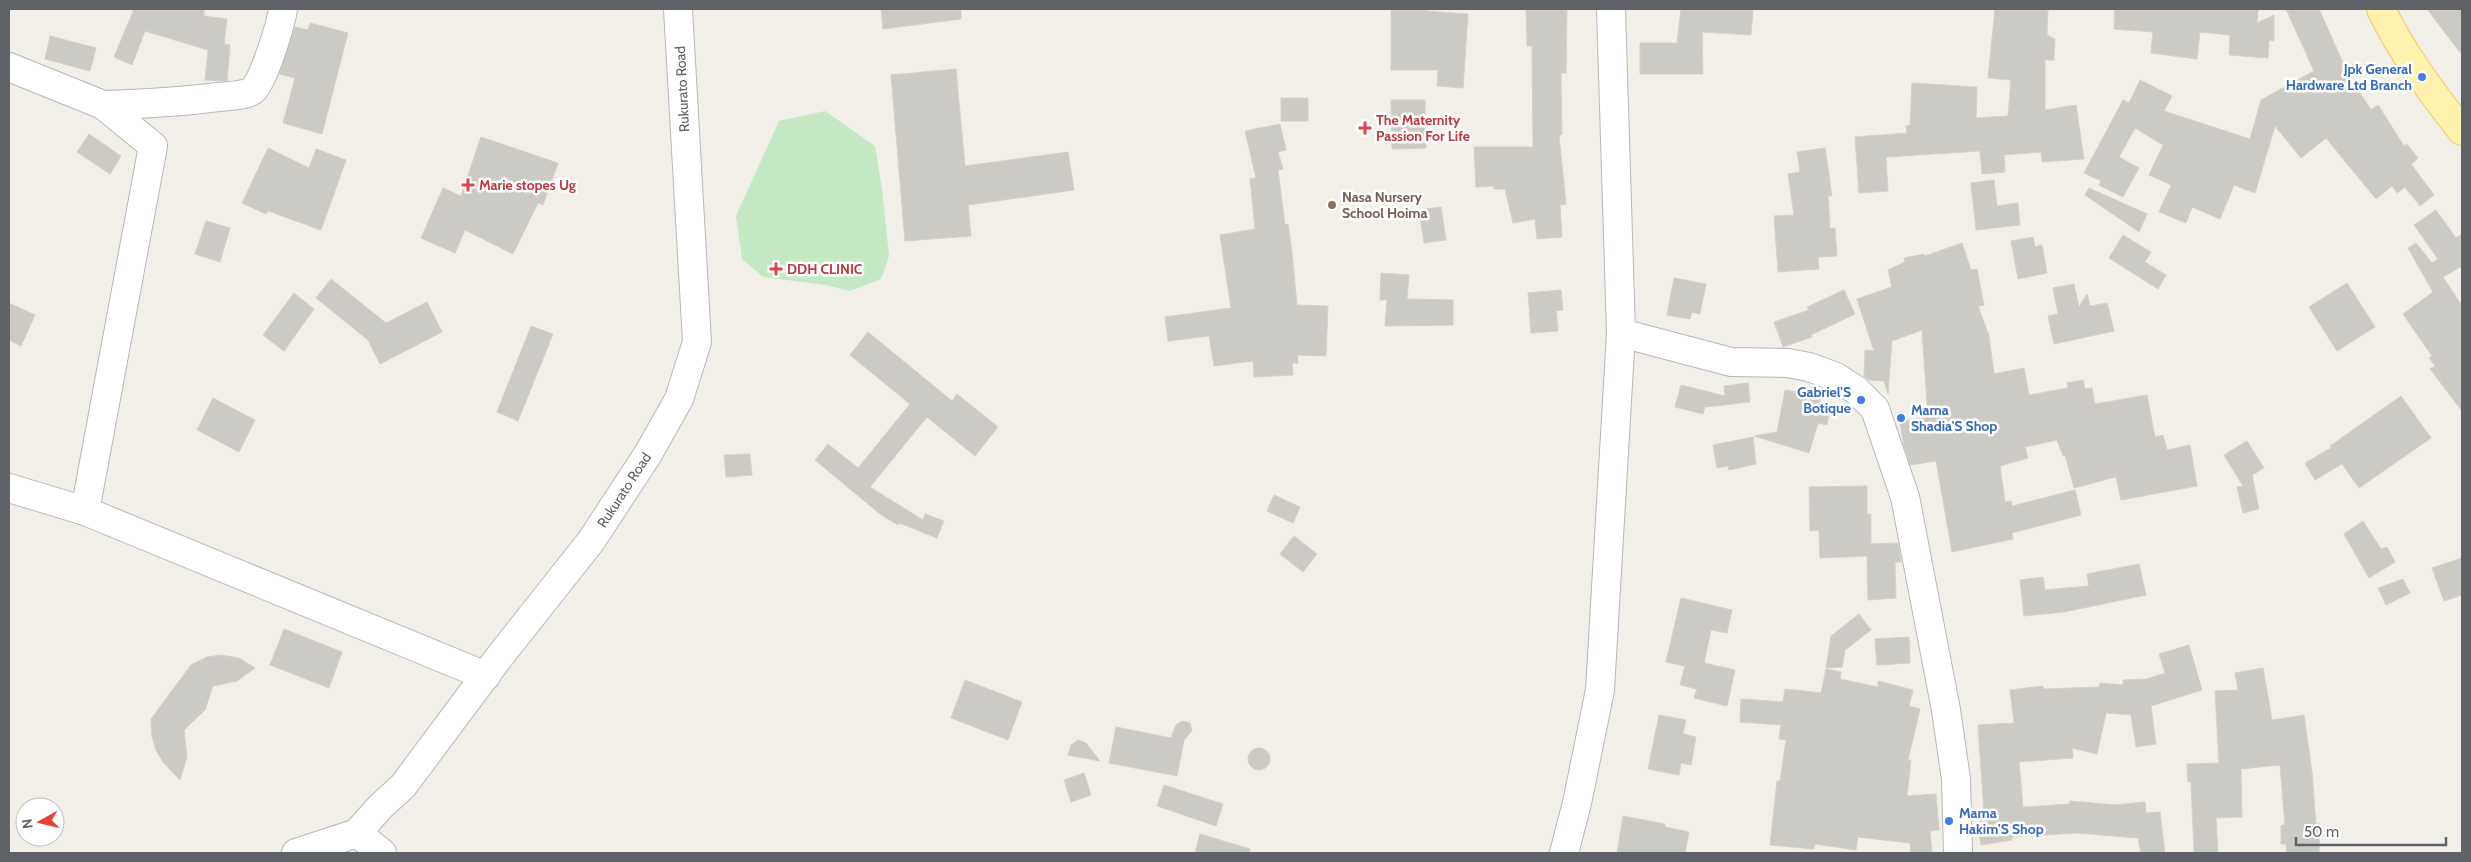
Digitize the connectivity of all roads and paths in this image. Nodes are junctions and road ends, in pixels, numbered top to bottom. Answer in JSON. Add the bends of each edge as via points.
{"nodes":[{"id":1,"x":284,"y":9,"type":"edge"},
{"id":2,"x":678,"y":9,"type":"edge"},
{"id":3,"x":1611,"y":9,"type":"edge"},
{"id":4,"x":2381,"y":9,"type":"edge"},
{"id":5,"x":9,"y":66,"type":"edge"},
{"id":6,"x":165,"y":104,"type":"junction"},
{"id":7,"x":103,"y":105,"type":"junction"},
{"id":8,"x":2462,"y":131,"type":"edge"},
{"id":9,"x":153,"y":146,"type":"junction"},
{"id":10,"x":1621,"y":333,"type":"junction"},
{"id":11,"x":9,"y":488,"type":"edge"},
{"id":12,"x":85,"y":511,"type":"junction"},
{"id":13,"x":486,"y":676,"type":"junction"},
{"id":14,"x":357,"y":833,"type":"junction"},
{"id":15,"x":296,"y":853,"type":"edge"},
{"id":16,"x":382,"y":853,"type":"edge"},
{"id":17,"x":1564,"y":853,"type":"edge"},
{"id":18,"x":1958,"y":853,"type":"edge"}],
"edges":[{"from":1,"to":6,"type":"street","via":[[261,80],[253,90]]},
{"from":2,"to":13,"type":"street","name":"Rukurato Road","via":[[697,342],[679,399],[648,454],[591,541]]},
{"from":3,"to":10,"type":"street"},
{"from":4,"to":8,"type":"main road","via":[[2392,32]]},
{"from":5,"to":7,"type":"street"},
{"from":6,"to":7,"type":"street"},
{"from":6,"to":9,"type":"street"},
{"from":7,"to":9,"type":"street"},
{"from":9,"to":12,"type":"street"},
{"from":10,"to":17,"type":"street","via":[[1600,690]]},
{"from":10,"to":18,"type":"street","via":[[1731,362],[1788,363],[1809,367],[1836,377],[1856,390],[1875,409],[1905,497],[1946,710],[1956,778]]},
{"from":11,"to":12,"type":"street"},
{"from":12,"to":13,"type":"street"},
{"from":13,"to":14,"type":"street","name":"Rukurato Road","via":[[403,786]]},
{"from":14,"to":15,"type":"street"},
{"from":14,"to":16,"type":"street"}]}
